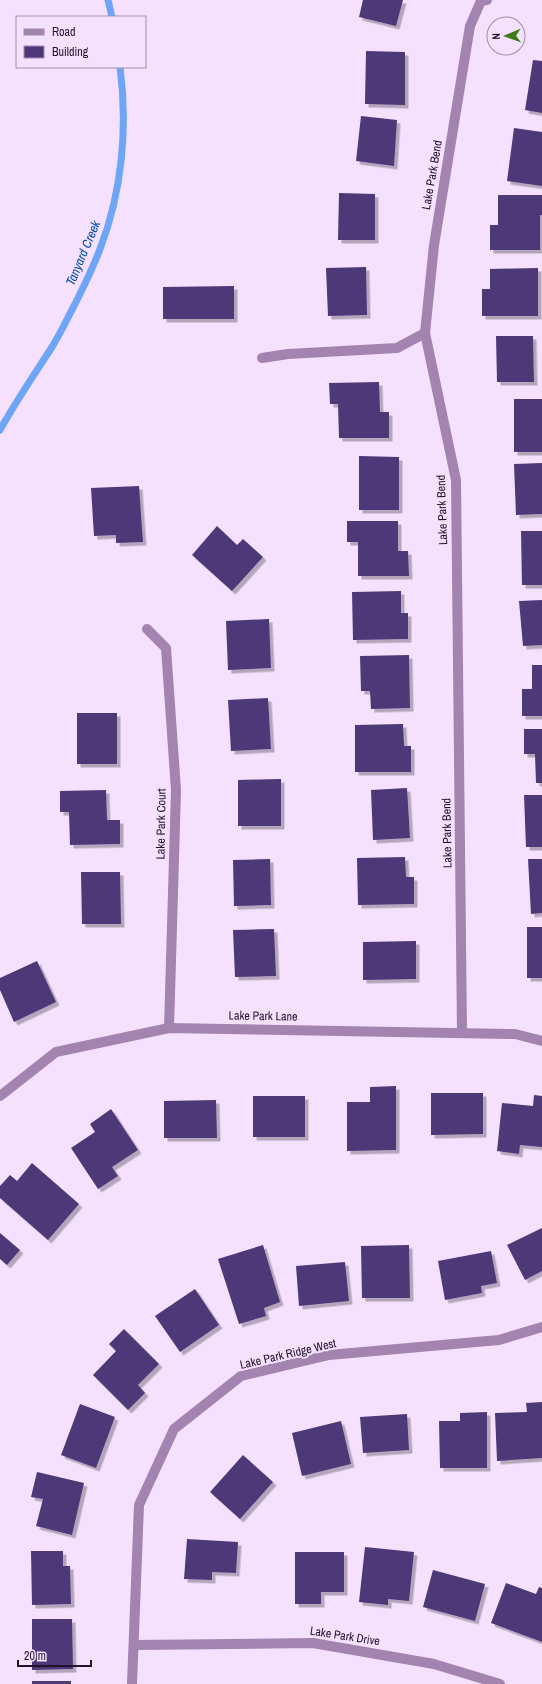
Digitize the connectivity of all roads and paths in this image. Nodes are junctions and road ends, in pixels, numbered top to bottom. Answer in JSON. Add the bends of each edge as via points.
{"nodes":[{"id":1,"x":488,"y":0,"type":"edge"},
{"id":2,"x":425,"y":333,"type":"junction"},
{"id":3,"x":262,"y":358,"type":"dead end"},
{"id":4,"x":147,"y":628,"type":"dead end"},
{"id":5,"x":169,"y":1028,"type":"junction"},
{"id":6,"x":462,"y":1033,"type":"junction"},
{"id":7,"x":542,"y":1041,"type":"edge"},
{"id":8,"x":0,"y":1096,"type":"edge"},
{"id":9,"x":542,"y":1327,"type":"edge"},
{"id":10,"x":134,"y":1645,"type":"junction"},
{"id":11,"x":132,"y":1684,"type":"edge"},
{"id":12,"x":500,"y":1684,"type":"edge"}],
"edges":[{"from":1,"to":2,"type":"street","name":"Lake Park Bend","via":[[481,1],[470,26],[434,245]]},
{"from":2,"to":3,"type":"street","via":[[397,348],[288,354]]},
{"from":2,"to":6,"type":"street","name":"Lake Park Bend","via":[[456,480]]},
{"from":4,"to":5,"type":"street","name":"Lake Park Court","via":[[166,648],[176,790]]},
{"from":5,"to":6,"type":"street","name":"Lake Park Lane"},
{"from":5,"to":8,"type":"street","name":"Lake Park Lane","via":[[56,1052]]},
{"from":6,"to":7,"type":"street","name":"Lake Park Lane","via":[[515,1034]]},
{"from":9,"to":10,"type":"street","name":"Lake Park Ridge West","via":[[499,1340],[329,1355],[241,1376],[174,1429],[139,1505]]},
{"from":10,"to":11,"type":"street","name":"Lake Park Ridge West"},
{"from":10,"to":12,"type":"street","name":"Lake Park Drive","via":[[313,1643],[434,1664]]}]}
